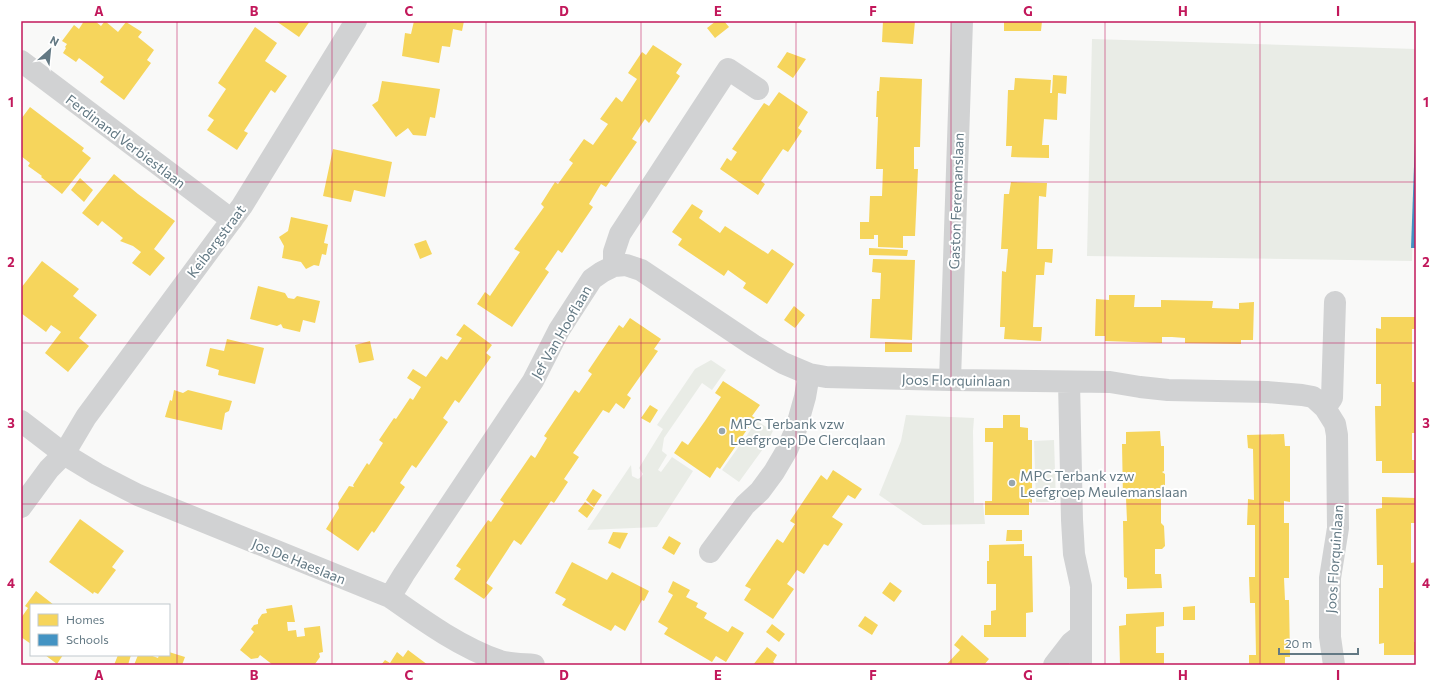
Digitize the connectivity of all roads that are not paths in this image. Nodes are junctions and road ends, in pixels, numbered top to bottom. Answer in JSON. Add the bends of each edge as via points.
{"nodes":[{"id":1,"x":356,"y":21,"type":"edge"},
{"id":2,"x":962,"y":21,"type":"edge"},
{"id":3,"x":21,"y":61,"type":"edge"},
{"id":4,"x":758,"y":89,"type":"dead end"},
{"id":5,"x":232,"y":220,"type":"junction"},
{"id":6,"x":614,"y":266,"type":"junction"},
{"id":7,"x":1335,"y":302,"type":"dead end"},
{"id":8,"x":808,"y":374,"type":"junction"},
{"id":9,"x":950,"y":380,"type":"junction"},
{"id":10,"x":1069,"y":382,"type":"junction"},
{"id":11,"x":1325,"y":408,"type":"junction"},
{"id":12,"x":21,"y":421,"type":"edge"},
{"id":13,"x":64,"y":454,"type":"junction"},
{"id":14,"x":21,"y":507,"type":"edge"},
{"id":15,"x":710,"y":552,"type":"dead end"},
{"id":16,"x":390,"y":597,"type":"junction"},
{"id":17,"x":1080,"y":636,"type":"junction"},
{"id":18,"x":500,"y":663,"type":"edge"},
{"id":19,"x":534,"y":665,"type":"edge"},
{"id":20,"x":1054,"y":665,"type":"edge"},
{"id":21,"x":1081,"y":665,"type":"edge"},
{"id":22,"x":1334,"y":665,"type":"edge"}],
"edges":[{"from":1,"to":5,"type":"street","name":"Keibergstraat"},
{"from":2,"to":9,"type":"street","name":"Gaston Feremanslaan"},
{"from":3,"to":5,"type":"street","name":"Ferdinand Verbiestlaan"},
{"from":4,"to":6,"type":"street","via":[[733,62],[620,234],[614,252]]},
{"from":5,"to":13,"type":"street","name":"Keibergstraat","via":[[86,417]]},
{"from":6,"to":8,"type":"street","name":"Joos Florquinlaan","via":[[626,265],[641,270],[753,345]]},
{"from":6,"to":16,"type":"street","name":"Jef Van Hooflaan","via":[[592,279],[559,330],[533,381]]},
{"from":7,"to":11,"type":"street","via":[[1332,398]]},
{"from":8,"to":9,"type":"street","name":"Joos Florquinlaan","via":[[826,377]]},
{"from":8,"to":15,"type":"street","via":[[798,423],[787,450],[760,491],[745,505]]},
{"from":9,"to":10,"type":"street","name":"Joos Florquinlaan"},
{"from":10,"to":11,"type":"street","name":"Joos Florquinlaan","via":[[1110,382],[1168,390],[1302,395],[1313,397]]},
{"from":10,"to":17,"type":"street","via":[[1072,520],[1074,554],[1081,586]]},
{"from":11,"to":22,"type":"street","name":"Joos Florquinlaan","via":[[1335,424],[1337,435],[1338,528],[1330,586],[1330,637]]},
{"from":12,"to":13,"type":"street"},
{"from":13,"to":14,"type":"street","name":"Keibergstraat","via":[[49,469]]},
{"from":13,"to":16,"type":"street","name":"Jos De Haeslaan","via":[[138,495]]},
{"from":16,"to":18,"type":"street","name":"Jos De Haeslaan","via":[[425,622]]},
{"from":17,"to":20,"type":"street"},
{"from":17,"to":21,"type":"street"},
{"from":18,"to":19,"type":"street","name":"Jos De Haeslaan"}]}
